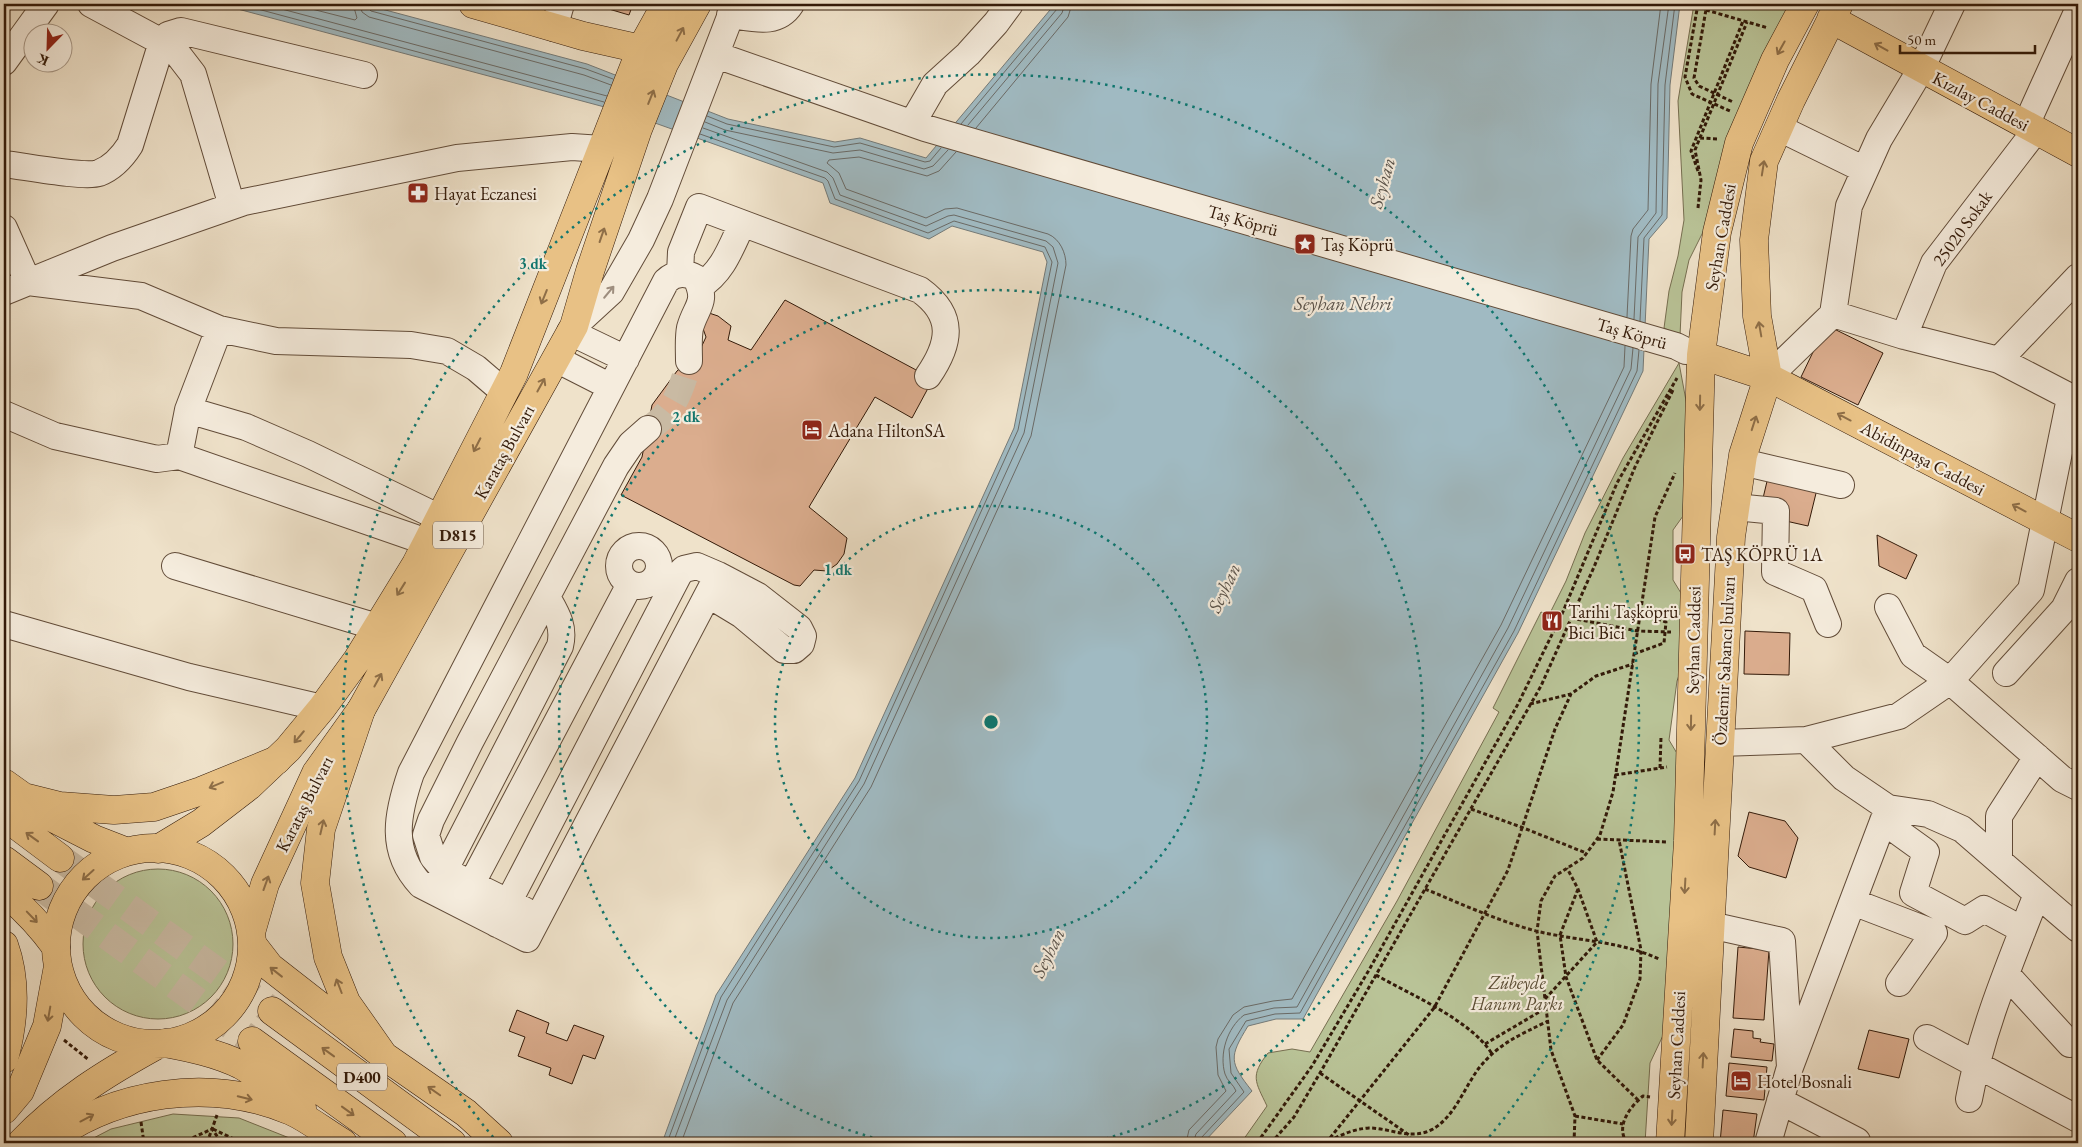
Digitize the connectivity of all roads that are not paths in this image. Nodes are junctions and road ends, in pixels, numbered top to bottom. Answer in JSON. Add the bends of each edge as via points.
{"nodes":[{"id":1,"x":46,"y":4,"type":"edge"},
{"id":2,"x":91,"y":4,"type":"edge"},
{"id":3,"x":473,"y":4,"type":"edge"},
{"id":4,"x":666,"y":4,"type":"edge"},
{"id":5,"x":697,"y":4,"type":"edge"},
{"id":6,"x":791,"y":4,"type":"edge"},
{"id":7,"x":988,"y":4,"type":"edge"},
{"id":8,"x":1010,"y":4,"type":"edge"},
{"id":9,"x":1805,"y":4,"type":"edge"},
{"id":10,"x":1952,"y":4,"type":"edge"},
{"id":11,"x":733,"y":10,"type":"edge"},
{"id":12,"x":2078,"y":10,"type":"edge"},
{"id":13,"x":1835,"y":11,"type":"edge"},
{"id":14,"x":557,"y":16,"type":"edge"},
{"id":15,"x":979,"y":41,"type":"junction"},
{"id":16,"x":162,"y":42,"type":"junction"},
{"id":17,"x":716,"y":55,"type":"junction"},
{"id":18,"x":639,"y":56,"type":"junction"},
{"id":19,"x":4,"y":62,"type":"edge"},
{"id":20,"x":1921,"y":69,"type":"junction"},
{"id":21,"x":364,"y":75,"type":"dead end"},
{"id":22,"x":625,"y":125,"type":"junction"},
{"id":23,"x":919,"y":125,"type":"junction"},
{"id":24,"x":2031,"y":127,"type":"junction"},
{"id":25,"x":1779,"y":128,"type":"junction"},
{"id":26,"x":602,"y":149,"type":"junction"},
{"id":27,"x":2078,"y":153,"type":"edge"},
{"id":28,"x":4,"y":164,"type":"edge"},
{"id":29,"x":1865,"y":170,"type":"junction"},
{"id":30,"x":232,"y":206,"type":"junction"},
{"id":31,"x":742,"y":224,"type":"junction"},
{"id":32,"x":4,"y":228,"type":"edge"},
{"id":33,"x":2078,"y":277,"type":"edge"},
{"id":34,"x":690,"y":280,"type":"junction"},
{"id":35,"x":28,"y":282,"type":"junction"},
{"id":36,"x":4,"y":292,"type":"edge"},
{"id":37,"x":1833,"y":314,"type":"junction"},
{"id":38,"x":219,"y":329,"type":"junction"},
{"id":39,"x":572,"y":329,"type":"junction"},
{"id":40,"x":1904,"y":336,"type":"junction"},
{"id":41,"x":556,"y":359,"type":"junction"},
{"id":42,"x":626,"y":359,"type":"junction"},
{"id":43,"x":1685,"y":359,"type":"junction"},
{"id":44,"x":1999,"y":360,"type":"junction"},
{"id":45,"x":689,"y":361,"type":"tunnel mouth"},
{"id":46,"x":928,"y":376,"type":"dead end"},
{"id":47,"x":1768,"y":378,"type":"junction"},
{"id":48,"x":611,"y":387,"type":"junction"},
{"id":49,"x":504,"y":392,"type":"junction"},
{"id":50,"x":2074,"y":400,"type":"edge"},
{"id":51,"x":188,"y":410,"type":"junction"},
{"id":52,"x":4,"y":414,"type":"edge"},
{"id":53,"x":648,"y":429,"type":"tunnel mouth"},
{"id":54,"x":179,"y":456,"type":"junction"},
{"id":55,"x":1742,"y":462,"type":"junction"},
{"id":56,"x":569,"y":469,"type":"junction"},
{"id":57,"x":1841,"y":485,"type":"dead end"},
{"id":58,"x":605,"y":487,"type":"junction"},
{"id":59,"x":553,"y":499,"type":"junction"},
{"id":60,"x":1735,"y":507,"type":"junction"},
{"id":61,"x":440,"y":518,"type":"junction"},
{"id":62,"x":589,"y":518,"type":"junction"},
{"id":63,"x":2044,"y":522,"type":"junction"},
{"id":64,"x":2078,"y":538,"type":"edge"},
{"id":65,"x":427,"y":542,"type":"junction"},
{"id":66,"x":175,"y":566,"type":"dead end"},
{"id":67,"x":2078,"y":581,"type":"edge"},
{"id":68,"x":630,"y":584,"type":"dead end"},
{"id":69,"x":547,"y":597,"type":"junction"},
{"id":70,"x":1888,"y":607,"type":"dead end"},
{"id":71,"x":4,"y":624,"type":"edge"},
{"id":72,"x":1828,"y":624,"type":"dead end"},
{"id":73,"x":377,"y":627,"type":"junction"},
{"id":74,"x":2006,"y":673,"type":"dead end"},
{"id":75,"x":1950,"y":681,"type":"junction"},
{"id":76,"x":322,"y":708,"type":"junction"},
{"id":77,"x":361,"y":710,"type":"junction"},
{"id":78,"x":1806,"y":740,"type":"junction"},
{"id":79,"x":1720,"y":744,"type":"junction"},
{"id":80,"x":2037,"y":757,"type":"junction"},
{"id":81,"x":277,"y":760,"type":"junction"},
{"id":82,"x":2078,"y":787,"type":"edge"},
{"id":83,"x":14,"y":790,"type":"edge"},
{"id":84,"x":1886,"y":815,"type":"junction"},
{"id":85,"x":4,"y":816,"type":"edge"},
{"id":86,"x":158,"y":849,"type":"junction"},
{"id":87,"x":125,"y":851,"type":"junction"},
{"id":88,"x":60,"y":858,"type":"tunnel mouth"},
{"id":89,"x":4,"y":860,"type":"edge"},
{"id":90,"x":1999,"y":861,"type":"junction"},
{"id":91,"x":439,"y":882,"type":"junction"},
{"id":92,"x":39,"y":886,"type":"tunnel mouth"},
{"id":93,"x":4,"y":892,"type":"edge"},
{"id":94,"x":2037,"y":894,"type":"junction"},
{"id":95,"x":466,"y":895,"type":"junction"},
{"id":96,"x":1853,"y":902,"type":"junction"},
{"id":97,"x":502,"y":913,"type":"junction"},
{"id":98,"x":1710,"y":925,"type":"junction"},
{"id":99,"x":2077,"y":925,"type":"edge"},
{"id":100,"x":2023,"y":930,"type":"junction"},
{"id":101,"x":252,"y":937,"type":"junction"},
{"id":102,"x":4,"y":945,"type":"edge"},
{"id":103,"x":57,"y":956,"type":"junction"},
{"id":104,"x":2006,"y":974,"type":"junction"},
{"id":105,"x":1900,"y":983,"type":"dead end"},
{"id":106,"x":272,"y":1011,"type":"tunnel mouth"},
{"id":107,"x":1927,"y":1038,"type":"dead end"},
{"id":108,"x":252,"y":1041,"type":"tunnel mouth"},
{"id":109,"x":161,"y":1044,"type":"junction"},
{"id":110,"x":2070,"y":1044,"type":"dead end"},
{"id":111,"x":384,"y":1056,"type":"junction"},
{"id":112,"x":4,"y":1059,"type":"edge"},
{"id":113,"x":1975,"y":1064,"type":"junction"},
{"id":114,"x":1790,"y":1067,"type":"junction"},
{"id":115,"x":1968,"y":1099,"type":"dead end"},
{"id":116,"x":1780,"y":1101,"type":"junction"},
{"id":117,"x":4,"y":1110,"type":"edge"},
{"id":118,"x":466,"y":1113,"type":"junction"},
{"id":119,"x":2078,"y":1118,"type":"edge"},
{"id":120,"x":1857,"y":1141,"type":"dead end"},
{"id":121,"x":21,"y":1143,"type":"edge"},
{"id":122,"x":46,"y":1143,"type":"edge"},
{"id":123,"x":344,"y":1143,"type":"edge"},
{"id":124,"x":393,"y":1143,"type":"edge"},
{"id":125,"x":452,"y":1143,"type":"edge"},
{"id":126,"x":499,"y":1143,"type":"edge"},
{"id":127,"x":513,"y":1143,"type":"edge"},
{"id":128,"x":1670,"y":1143,"type":"edge"},
{"id":129,"x":1699,"y":1143,"type":"edge"},
{"id":130,"x":1768,"y":1143,"type":"edge"}],
"edges":[{"from":1,"to":19,"type":"street"},
{"from":2,"to":16,"type":"street"},
{"from":3,"to":14,"type":"main road"},
{"from":4,"to":18,"type":"main road","number":"D815"},
{"from":22,"to":5,"type":"main road","name":"Karataş Bulvarı","number":"D815","one_way":true},
{"from":6,"to":11,"type":"street","via":[[774,18],[766,20]]},
{"from":7,"to":15,"type":"street"},
{"from":8,"to":15,"type":"street"},
{"from":9,"to":43,"type":"main road","name":"Seyhan Caddesi","one_way":true,"via":[[1775,60],[1739,143]]},
{"from":10,"to":20,"type":"street"},
{"from":11,"to":17,"type":"street"},
{"from":12,"to":24,"type":"street","name":"25020 Sokak"},
{"from":20,"to":13,"type":"main road","name":"Kızılay Caddesi","one_way":true},
{"from":13,"to":25,"type":"main road","name":"Özdemir Sabancı bulvarı"},
{"from":14,"to":18,"type":"main road"},
{"from":15,"to":23,"type":"street","via":[[935,84]]},
{"from":16,"to":21,"type":"street","via":[[168,35],[181,31]]},
{"from":16,"to":28,"type":"street","via":[[130,145],[108,169],[91,174]]},
{"from":16,"to":30,"type":"street","via":[[173,48],[193,74]]},
{"from":17,"to":23,"type":"street","name":"Taș Köprü"},
{"from":39,"to":17,"type":"street","one_way":true,"via":[[610,292],[641,240]]},
{"from":18,"to":22,"type":"main road","name":"Karataş Bulvarı","number":"D815"},
{"from":20,"to":24,"type":"main road","name":"Kızılay Caddesi"},
{"from":20,"to":29,"type":"street","via":[[1879,139]]},
{"from":22,"to":26,"type":"main road","name":"Karataş Bulvarı","number":"D815"},
{"from":39,"to":22,"type":"main road","name":"Karataş Bulvarı","number":"D815","one_way":true,"via":[[590,271]]},
{"from":23,"to":43,"type":"street","name":"Taș Köprü"},
{"from":24,"to":27,"type":"main road","name":"Kızılay Caddesi"},
{"from":24,"to":40,"type":"street","name":"25020 Sokak","via":[[1934,263]]},
{"from":25,"to":29,"type":"street"},
{"from":47,"to":25,"type":"main road","name":"Özdemir Sabancı bulvarı","one_way":true,"via":[[1757,316],[1754,240],[1764,161]]},
{"from":26,"to":30,"type":"street","via":[[572,147],[457,158]]},
{"from":26,"to":49,"type":"main road","name":"Karataş Bulvarı","number":"D815","one_way":true},
{"from":29,"to":37,"type":"street","via":[[1849,206]]},
{"from":30,"to":35,"type":"street","via":[[112,248]]},
{"from":31,"to":34,"type":"street","via":[[720,268],[708,281]]},
{"from":31,"to":34,"type":"street","via":[[699,206],[681,252]]},
{"from":31,"to":46,"type":"street","via":[[920,290],[929,297],[942,312],[946,330],[940,359]]},
{"from":32,"to":35,"type":"street"},
{"from":33,"to":44,"type":"street"},
{"from":34,"to":42,"type":"street","via":[[674,275],[666,281]]},
{"from":34,"to":45,"type":"street","via":[[702,301],[690,328]]},
{"from":35,"to":36,"type":"street"},
{"from":35,"to":38,"type":"street","via":[[141,296]]},
{"from":37,"to":40,"type":"street"},
{"from":37,"to":47,"type":"street"},
{"from":38,"to":49,"type":"street","via":[[276,341],[411,345],[447,351],[476,368]]},
{"from":38,"to":51,"type":"street"},
{"from":39,"to":41,"type":"main road","name":"Karataş Bulvarı","number":"D815"},
{"from":39,"to":42,"type":"street"},
{"from":40,"to":44,"type":"street"},
{"from":41,"to":48,"type":"street"},
{"from":77,"to":41,"type":"main road","name":"Karataş Bulvarı","number":"D815","one_way":true},
{"from":42,"to":48,"type":"street"},
{"from":43,"to":47,"type":"main road","name":"Abidinpaşa Caddesi"},
{"from":43,"to":128,"type":"main road","name":"Seyhan Caddesi","one_way":true,"via":[[1690,764]]},
{"from":44,"to":50,"type":"street"},
{"from":55,"to":47,"type":"main road","name":"Özdemir Sabancı bulvarı","one_way":true},
{"from":63,"to":47,"type":"main road","name":"Abidinpaşa Caddesi","one_way":true},
{"from":48,"to":56,"type":"street"},
{"from":49,"to":61,"type":"main road","name":"Karataş Bulvarı","number":"D815","one_way":true},
{"from":50,"to":63,"type":"street"},
{"from":51,"to":54,"type":"street"},
{"from":51,"to":61,"type":"street","via":[[246,427],[291,446]]},
{"from":52,"to":54,"type":"street","via":[[55,436],[157,459]]},
{"from":53,"to":58,"type":"street","via":[[630,444]]},
{"from":54,"to":65,"type":"street"},
{"from":55,"to":57,"type":"street"},
{"from":55,"to":60,"type":"main road","name":"Özdemir Sabancı bulvarı"},
{"from":56,"to":58,"type":"street"},
{"from":56,"to":59,"type":"street"},
{"from":58,"to":62,"type":"street"},
{"from":59,"to":62,"type":"street"},
{"from":59,"to":91,"type":"street","via":[[405,789],[399,825],[401,853],[408,870],[421,885]]},
{"from":60,"to":72,"type":"street","via":[[1776,511],[1775,572],[1814,589]]},
{"from":60,"to":79,"type":"main road","name":"Özdemir Sabancı bulvarı"},
{"from":61,"to":65,"type":"main road","name":"Karataş Bulvarı","number":"D815"},
{"from":62,"to":69,"type":"street"},
{"from":63,"to":64,"type":"main road","name":"Abidinpaşa Caddesi"},
{"from":63,"to":75,"type":"street","via":[[2031,590]]},
{"from":65,"to":73,"type":"main road","name":"Karataş Bulvarı","number":"D815","one_way":true},
{"from":66,"to":73,"type":"street"},
{"from":67,"to":74,"type":"street","via":[[2064,609]]},
{"from":68,"to":95,"type":"street"},
{"from":69,"to":91,"type":"street","via":[[431,820],[426,835]]},
{"from":69,"to":91,"type":"street","via":[[560,621],[560,646]]},
{"from":70,"to":75,"type":"street","via":[[1913,655]]},
{"from":71,"to":76,"type":"street","via":[[189,677]]},
{"from":73,"to":76,"type":"main road","name":"Karataş Bulvarı","number":"D815"},
{"from":75,"to":78,"type":"street","via":[[1899,716]]},
{"from":75,"to":80,"type":"street"},
{"from":76,"to":81,"type":"main road","name":"Karataş Bulvarı","number":"D815","one_way":true},
{"from":101,"to":77,"type":"main road","name":"Karataş Bulvarı","number":"D815","one_way":true,"via":[[265,884],[316,773]]},
{"from":111,"to":77,"type":"main road","one_way":true,"via":[[346,1002],[328,957],[315,883],[321,829]]},
{"from":78,"to":79,"type":"street"},
{"from":78,"to":84,"type":"street"},
{"from":98,"to":79,"type":"main road","name":"Özdemir Sabancı bulvarı","one_way":true},
{"from":80,"to":82,"type":"street","via":[[2062,779]]},
{"from":80,"to":90,"type":"street","via":[[1998,816]]},
{"from":81,"to":83,"type":"main road","one_way":true,"via":[[154,807],[114,810],[60,806]]},
{"from":81,"to":86,"type":"main road","name":"Karataş Bulvarı","number":"D815","via":[[202,823]]},
{"from":83,"to":87,"type":"main road","via":[[53,818]]},
{"from":84,"to":90,"type":"street","via":[[1928,814],[1962,829]]},
{"from":84,"to":96,"type":"street"},
{"from":84,"to":100,"type":"street","via":[[1926,852],[1912,893],[1965,921],[1984,909]]},
{"from":88,"to":85,"type":"main road","one_way":true},
{"from":86,"to":87,"type":"main road"},
{"from":86,"to":101,"type":"main road","via":[[196,856],[228,881],[246,908]]},
{"from":87,"to":103,"type":"main road","one_way":true,"via":[[103,862],[74,888],[60,918]]},
{"from":89,"to":92,"type":"main road"},
{"from":90,"to":94,"type":"street"},
{"from":91,"to":95,"type":"street"},
{"from":93,"to":103,"type":"main road","one_way":true,"via":[[40,925]]},
{"from":94,"to":99,"type":"street"},
{"from":94,"to":100,"type":"street"},
{"from":95,"to":97,"type":"street"},
{"from":96,"to":105,"type":"street","via":[[1934,933]]},
{"from":96,"to":114,"type":"street"},
{"from":97,"to":97,"type":"street","via":[[679,574],[684,569],[697,566],[714,585],[539,917]]},
{"from":98,"to":114,"type":"street","via":[[1782,941]]},
{"from":129,"to":98,"type":"main road","name":"Özdemir Sabancı bulvarı","one_way":true},
{"from":100,"to":104,"type":"street"},
{"from":101,"to":109,"type":"main road","name":"Karataş Bulvarı","via":[[248,976],[232,1007],[202,1032]]},
{"from":111,"to":101,"type":"main road","one_way":true,"via":[[270,967]]},
{"from":102,"to":112,"type":"main road","via":[[14,999]]},
{"from":103,"to":109,"type":"main road","via":[[72,1000],[91,1021],[138,1044]]},
{"from":103,"to":117,"type":"main road","one_way":true,"via":[[47,1026],[20,1091]]},
{"from":104,"to":110,"type":"street"},
{"from":104,"to":113,"type":"street"},
{"from":125,"to":106,"type":"main road","number":"D400","one_way":true},
{"from":107,"to":113,"type":"street"},
{"from":108,"to":124,"type":"main road","number":"D400","one_way":true},
{"from":109,"to":121,"type":"main road","via":[[106,1074],[41,1122]]},
{"from":109,"to":123,"type":"main road","via":[[198,1049],[240,1064],[274,1086]]},
{"from":118,"to":111,"type":"main road","one_way":true},
{"from":113,"to":115,"type":"street"},
{"from":113,"to":119,"type":"street"},
{"from":114,"to":116,"type":"street"},
{"from":116,"to":120,"type":"street"},
{"from":116,"to":130,"type":"street"},
{"from":118,"to":126,"type":"main road"},
{"from":118,"to":127,"type":"main road"},
{"from":122,"to":123,"type":"main road","one_way":true,"via":[[98,1112],[138,1098],[206,1092],[222,1092],[292,1112]]}]}
